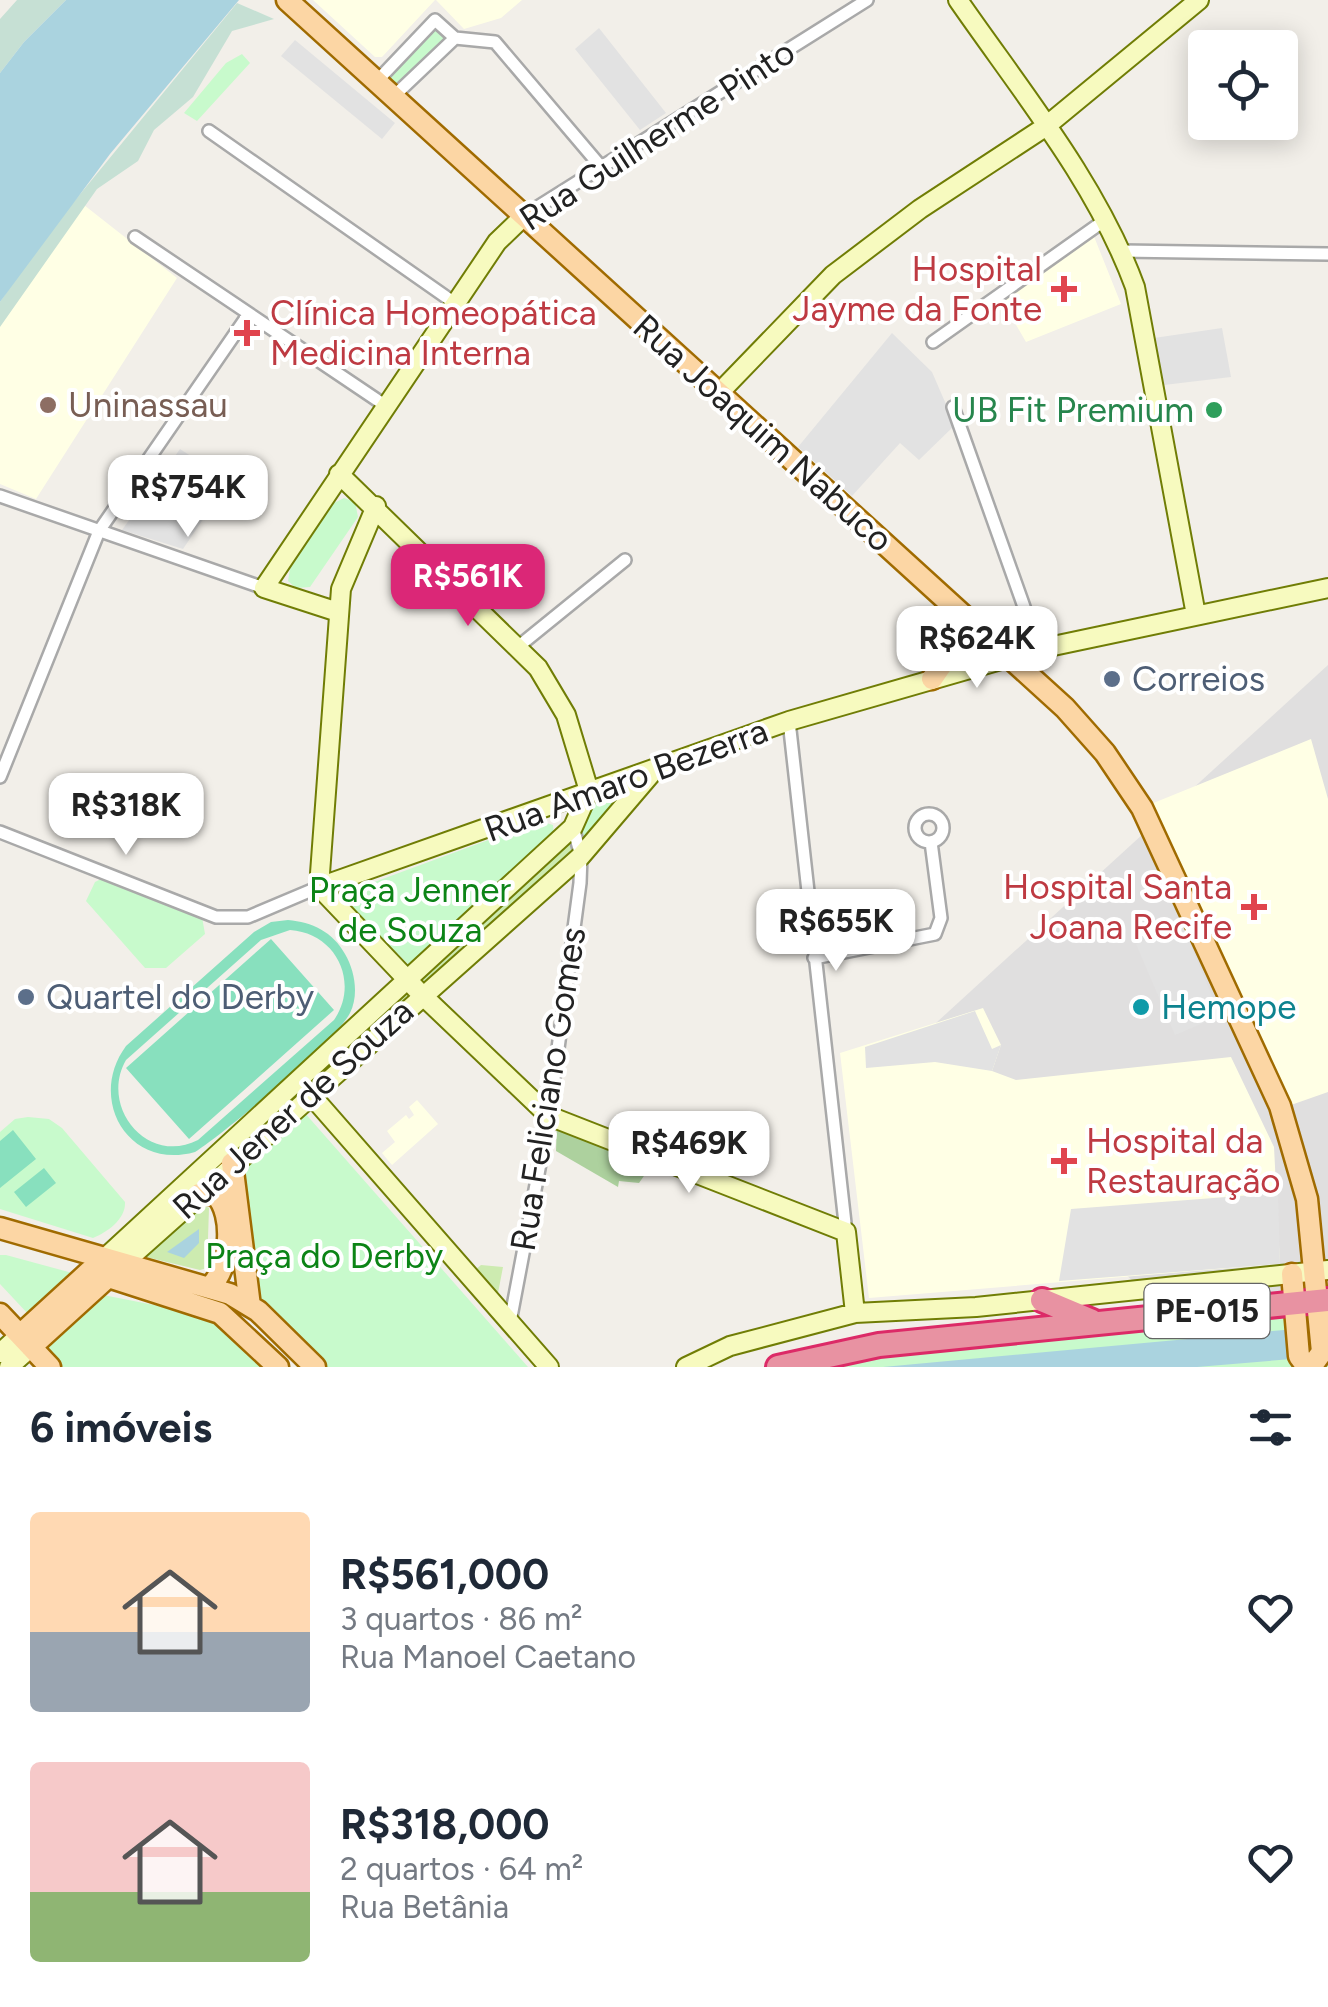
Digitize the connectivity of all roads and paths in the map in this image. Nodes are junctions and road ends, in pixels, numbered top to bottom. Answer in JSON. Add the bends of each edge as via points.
{"nodes":[{"id":1,"x":867,"y":0,"type":"edge"},
{"id":2,"x":958,"y":0,"type":"edge"},
{"id":3,"x":1200,"y":0,"type":"edge"},
{"id":4,"x":290,"y":1,"type":"edge"},
{"id":5,"x":455,"y":38,"type":"junction"},
{"id":6,"x":377,"y":81,"type":"junction"},
{"id":7,"x":394,"y":96,"type":"junction"},
{"id":8,"x":1045,"y":126,"type":"junction"},
{"id":9,"x":209,"y":132,"type":"dead end"},
{"id":10,"x":602,"y":168,"type":"junction"},
{"id":11,"x":525,"y":215,"type":"junction"},
{"id":12,"x":1105,"y":220,"type":"junction"},
{"id":13,"x":135,"y":238,"type":"dead end"},
{"id":14,"x":1122,"y":251,"type":"junction"},
{"id":15,"x":1328,"y":254,"type":"edge"},
{"id":16,"x":456,"y":304,"type":"junction"},
{"id":17,"x":248,"y":314,"type":"junction"},
{"id":18,"x":934,"y":342,"type":"dead end"},
{"id":19,"x":720,"y":392,"type":"junction"},
{"id":20,"x":386,"y":406,"type":"junction"},
{"id":21,"x":953,"y":407,"type":"dead end"},
{"id":22,"x":340,"y":474,"type":"junction"},
{"id":23,"x":0,"y":496,"type":"edge"},
{"id":24,"x":376,"y":506,"type":"junction"},
{"id":25,"x":99,"y":531,"type":"junction"},
{"id":26,"x":624,"y":560,"type":"dead end"},
{"id":27,"x":264,"y":588,"type":"junction"},
{"id":28,"x":1328,"y":588,"type":"edge"},
{"id":29,"x":950,"y":604,"type":"junction"},
{"id":30,"x":338,"y":612,"type":"junction"},
{"id":31,"x":1196,"y":615,"type":"junction"},
{"id":32,"x":519,"y":646,"type":"junction"},
{"id":33,"x":1039,"y":649,"type":"junction"},
{"id":34,"x":1008,"y":657,"type":"junction"},
{"id":35,"x":932,"y":679,"type":"junction"},
{"id":36,"x":789,"y":721,"type":"junction"},
{"id":37,"x":657,"y":767,"type":"junction"},
{"id":38,"x":0,"y":777,"type":"edge"},
{"id":39,"x":589,"y":791,"type":"junction"},
{"id":40,"x":573,"y":828,"type":"junction"},
{"id":41,"x":0,"y":832,"type":"edge"},
{"id":42,"x":930,"y":842,"type":"dead end"},
{"id":43,"x":581,"y":856,"type":"junction"},
{"id":44,"x":319,"y":887,"type":"junction"},
{"id":45,"x":814,"y":958,"type":"junction"},
{"id":46,"x":407,"y":978,"type":"junction"},
{"id":47,"x":421,"y":994,"type":"junction"},
{"id":48,"x":303,"y":1086,"type":"junction"},
{"id":49,"x":549,"y":1116,"type":"junction"},
{"id":50,"x":232,"y":1163,"type":"junction"},
{"id":51,"x":199,"y":1194,"type":"junction"},
{"id":52,"x":1311,"y":1227,"type":"junction"},
{"id":53,"x":0,"y":1228,"type":"edge"},
{"id":54,"x":846,"y":1232,"type":"junction"},
{"id":55,"x":30,"y":1236,"type":"junction"},
{"id":56,"x":0,"y":1242,"type":"edge"},
{"id":57,"x":1328,"y":1250,"type":"edge"},
{"id":58,"x":108,"y":1266,"type":"junction"},
{"id":59,"x":1322,"y":1271,"type":"edge"},
{"id":60,"x":1292,"y":1274,"type":"junction"},
{"id":61,"x":210,"y":1287,"type":"junction"},
{"id":62,"x":1042,"y":1300,"type":"junction"},
{"id":63,"x":250,"y":1306,"type":"junction"},
{"id":64,"x":1323,"y":1308,"type":"edge"},
{"id":65,"x":855,"y":1313,"type":"junction"},
{"id":66,"x":0,"y":1314,"type":"edge"},
{"id":67,"x":1295,"y":1314,"type":"junction"},
{"id":68,"x":510,"y":1322,"type":"junction"},
{"id":69,"x":1095,"y":1322,"type":"junction"},
{"id":70,"x":26,"y":1341,"type":"junction"},
{"id":71,"x":0,"y":1353,"type":"edge"},
{"id":72,"x":1310,"y":1365,"type":"edge"},
{"id":73,"x":9,"y":1367,"type":"edge"},
{"id":74,"x":50,"y":1367,"type":"edge"},
{"id":75,"x":278,"y":1367,"type":"edge"},
{"id":76,"x":315,"y":1367,"type":"edge"},
{"id":77,"x":549,"y":1367,"type":"edge"},
{"id":78,"x":686,"y":1367,"type":"edge"},
{"id":79,"x":778,"y":1367,"type":"edge"}],
"edges":[{"from":1,"to":10,"type":"street","name":"Rua Guilherme Pinto"},
{"from":2,"to":8,"type":"street"},
{"from":3,"to":8,"type":"street"},
{"from":4,"to":6,"type":"main road","name":"Rua Joaquim Nabuco"},
{"from":5,"to":6,"type":"street","via":[[434,20]]},
{"from":5,"to":7,"type":"street"},
{"from":5,"to":10,"type":"street","via":[[501,46]]},
{"from":6,"to":7,"type":"main road","name":"Rua Joaquim Nabuco"},
{"from":7,"to":11,"type":"main road","name":"Rua Joaquim Nabuco"},
{"from":8,"to":12,"type":"street"},
{"from":8,"to":19,"type":"street","via":[[833,276]]},
{"from":9,"to":16,"type":"street"},
{"from":10,"to":11,"type":"street","name":"Rua Guilherme Pinto"},
{"from":11,"to":16,"type":"street","name":"Rua Guilherme Pinto","via":[[497,242]]},
{"from":11,"to":19,"type":"main road","name":"Rua Joaquim Nabuco"},
{"from":12,"to":14,"type":"street"},
{"from":12,"to":18,"type":"street"},
{"from":13,"to":17,"type":"street"},
{"from":14,"to":15,"type":"street"},
{"from":14,"to":31,"type":"street","via":[[1135,287]]},
{"from":16,"to":20,"type":"street","name":"Rua Guilherme Pinto"},
{"from":17,"to":20,"type":"street"},
{"from":17,"to":25,"type":"street"},
{"from":19,"to":29,"type":"main road","name":"Rua Joaquim Nabuco"},
{"from":20,"to":22,"type":"street","name":"Rua Guilherme Pinto"},
{"from":21,"to":33,"type":"street"},
{"from":22,"to":24,"type":"street"},
{"from":22,"to":27,"type":"street","name":"Rua Guilherme Pinto"},
{"from":23,"to":25,"type":"street"},
{"from":24,"to":30,"type":"street","via":[[350,560]]},
{"from":24,"to":32,"type":"street"},
{"from":25,"to":27,"type":"street"},
{"from":25,"to":38,"type":"street"},
{"from":26,"to":32,"type":"street"},
{"from":27,"to":30,"type":"street"},
{"from":28,"to":31,"type":"street","name":"Rua Amaro Bezerra"},
{"from":29,"to":34,"type":"main road","name":"Rua Joaquim Nabuco"},
{"from":29,"to":35,"type":"main road","via":[[954,648]]},
{"from":30,"to":44,"type":"street"},
{"from":31,"to":33,"type":"street","name":"Rua Amaro Bezerra"},
{"from":32,"to":39,"type":"street","via":[[566,715]]},
{"from":33,"to":34,"type":"street","name":"Rua Amaro Bezerra"},
{"from":34,"to":35,"type":"street","name":"Rua Amaro Bezerra"},
{"from":34,"to":52,"type":"main road","name":"Rua Joaquim Nabuco","via":[[1105,752],[1142,808],[1280,1106]]},
{"from":35,"to":36,"type":"street","name":"Rua Amaro Bezerra"},
{"from":36,"to":37,"type":"street","name":"Rua Amaro Bezerra"},
{"from":36,"to":45,"type":"street"},
{"from":37,"to":39,"type":"street","name":"Rua Amaro Bezerra"},
{"from":37,"to":43,"type":"street","name":"Rua Jener de Souza"},
{"from":39,"to":40,"type":"street","name":"Rua Jener de Souza"},
{"from":39,"to":44,"type":"street","name":"Rua Amaro Bezerra"},
{"from":40,"to":43,"type":"street"},
{"from":40,"to":46,"type":"street","name":"Rua Jener de Souza"},
{"from":41,"to":44,"type":"street","name":"Rua Amaro Bezerra","via":[[216,917],[248,917]]},
{"from":42,"to":45,"type":"street","via":[[941,918],[935,934]]},
{"from":43,"to":47,"type":"street","name":"Rua Jener de Souza"},
{"from":43,"to":49,"type":"street","name":"Rua Feliciano Gomes"},
{"from":44,"to":46,"type":"street"},
{"from":45,"to":54,"type":"street"},
{"from":46,"to":47,"type":"street"},
{"from":46,"to":48,"type":"street","name":"Rua Jener de Souza"},
{"from":47,"to":48,"type":"street","name":"Rua Jener de Souza"},
{"from":47,"to":49,"type":"street"},
{"from":48,"to":50,"type":"street","name":"Rua Jener de Souza"},
{"from":48,"to":58,"type":"street","name":"Rua Jener de Souza"},
{"from":48,"to":68,"type":"street"},
{"from":49,"to":54,"type":"street"},
{"from":49,"to":68,"type":"street","name":"Rua Feliciano Gomes"},
{"from":50,"to":51,"type":"street","name":"Rua Jener de Souza"},
{"from":50,"to":63,"type":"main road"},
{"from":51,"to":58,"type":"street","name":"Rua Jener de Souza"},
{"from":51,"to":61,"type":"main road","via":[[214,1194],[226,1215],[225,1264]]},
{"from":52,"to":57,"type":"main road"},
{"from":52,"to":59,"type":"main road","name":"Rua Joaquim Nabuco"},
{"from":53,"to":55,"type":"main road"},
{"from":54,"to":65,"type":"street"},
{"from":55,"to":56,"type":"main road"},
{"from":55,"to":58,"type":"main road"},
{"from":58,"to":61,"type":"main road"},
{"from":58,"to":70,"type":"main road","name":"Rua Jener de Souza"},
{"from":58,"to":75,"type":"main road","via":[[220,1313]]},
{"from":59,"to":60,"type":"street"},
{"from":59,"to":64,"type":"main road","name":"Rua Joaquim Nabuco"},
{"from":60,"to":62,"type":"street"},
{"from":60,"to":67,"type":"main road"},
{"from":61,"to":63,"type":"main road"},
{"from":62,"to":65,"type":"street"},
{"from":62,"to":69,"type":"highway"},
{"from":63,"to":76,"type":"main road"},
{"from":64,"to":67,"type":"highway","number":"PE-015"},
{"from":64,"to":72,"type":"main road","name":"Rua Joaquim Nabuco","via":[[1322,1352]]},
{"from":65,"to":78,"type":"street","via":[[730,1346]]},
{"from":66,"to":70,"type":"main road"},
{"from":67,"to":69,"type":"highway","number":"PE-015"},
{"from":67,"to":72,"type":"main road","via":[[1299,1356]]},
{"from":68,"to":77,"type":"street"},
{"from":69,"to":79,"type":"highway","number":"PE-015","via":[[879,1345]]},
{"from":70,"to":71,"type":"street","name":"Rua Jener de Souza"},
{"from":70,"to":73,"type":"street","name":"Rua Jener de Souza"},
{"from":70,"to":74,"type":"main road"}]}
